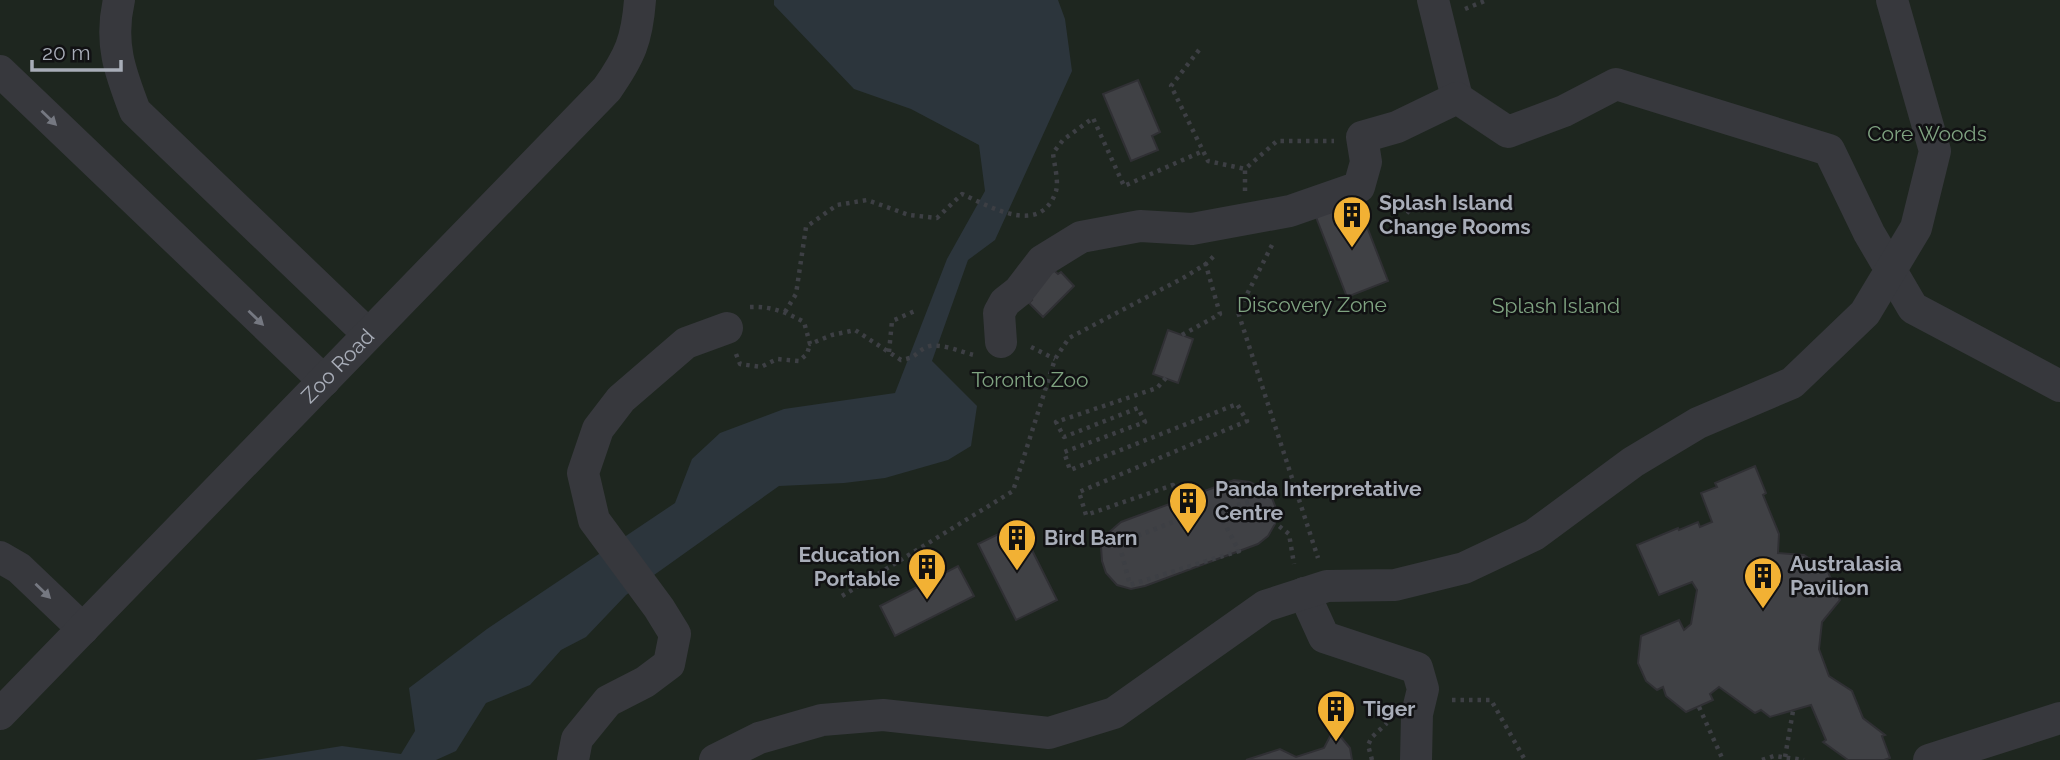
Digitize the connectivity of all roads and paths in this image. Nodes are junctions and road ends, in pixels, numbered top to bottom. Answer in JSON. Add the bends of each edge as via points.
{"nodes":[{"id":1,"x":141,"y":0,"type":"edge"},
{"id":2,"x":639,"y":0,"type":"edge"},
{"id":3,"x":1433,"y":0,"type":"edge"},
{"id":4,"x":1892,"y":0,"type":"edge"},
{"id":5,"x":117,"y":9,"type":"edge"},
{"id":6,"x":1199,"y":50,"type":"dead end"},
{"id":7,"x":0,"y":71,"type":"edge"},
{"id":8,"x":1457,"y":98,"type":"junction"},
{"id":9,"x":1362,"y":137,"type":"junction"},
{"id":10,"x":1203,"y":151,"type":"junction"},
{"id":11,"x":1245,"y":169,"type":"junction"},
{"id":12,"x":1290,"y":211,"type":"junction"},
{"id":13,"x":1252,"y":218,"type":"junction"},
{"id":14,"x":1215,"y":255,"type":"dead end"},
{"id":15,"x":1206,"y":264,"type":"junction"},
{"id":16,"x":1891,"y":270,"type":"junction"},
{"id":17,"x":917,"y":310,"type":"dead end"},
{"id":18,"x":785,"y":312,"type":"junction"},
{"id":19,"x":727,"y":328,"type":"junction"},
{"id":20,"x":368,"y":334,"type":"junction"},
{"id":21,"x":1182,"y":335,"type":"dead end"},
{"id":22,"x":1001,"y":342,"type":"joint"},
{"id":23,"x":810,"y":344,"type":"junction"},
{"id":24,"x":889,"y":352,"type":"junction"},
{"id":25,"x":1167,"y":379,"type":"dead end"},
{"id":26,"x":324,"y":381,"type":"junction"},
{"id":27,"x":2060,"y":386,"type":"edge"},
{"id":28,"x":0,"y":557,"type":"edge"},
{"id":29,"x":1316,"y":590,"type":"junction"},
{"id":30,"x":842,"y":596,"type":"dead end"},
{"id":31,"x":83,"y":629,"type":"junction"},
{"id":32,"x":1420,"y":702,"type":"junction"},
{"id":33,"x":1699,"y":707,"type":"dead end"},
{"id":34,"x":1793,"y":710,"type":"dead end"},
{"id":35,"x":0,"y":714,"type":"edge"},
{"id":36,"x":2060,"y":718,"type":"edge"},
{"id":37,"x":1784,"y":757,"type":"junction"},
{"id":38,"x":573,"y":760,"type":"edge"},
{"id":39,"x":715,"y":760,"type":"edge"},
{"id":40,"x":1416,"y":760,"type":"edge"},
{"id":41,"x":1525,"y":760,"type":"edge"},
{"id":42,"x":1723,"y":760,"type":"edge"},
{"id":43,"x":1762,"y":760,"type":"edge"},
{"id":44,"x":1804,"y":760,"type":"edge"},
{"id":45,"x":1930,"y":760,"type":"edge"}],
"edges":[{"from":1,"to":5,"type":"street"},
{"from":2,"to":20,"type":"street","name":"Zoo Road","via":[[638,27],[628,59],[607,89]]},
{"from":3,"to":8,"type":"street"},
{"from":4,"to":16,"type":"street","via":[[1935,151],[1916,228]]},
{"from":5,"to":20,"type":"street","via":[[117,66],[135,111]]},
{"from":6,"to":10,"type":"path","via":[[1171,86]]},
{"from":7,"to":26,"type":"street","one_way":true},
{"from":8,"to":9,"type":"street","via":[[1398,127]]},
{"from":8,"to":16,"type":"street","via":[[1508,132],[1564,111],[1616,84],[1829,149]]},
{"from":9,"to":11,"type":"path","via":[[1278,141]]},
{"from":9,"to":12,"type":"street","via":[[1366,162],[1359,187]]},
{"from":10,"to":11,"type":"path","via":[[1208,162]]},
{"from":10,"to":18,"type":"path","via":[[1124,186],[1093,118],[1053,153],[1057,190],[1046,209],[1034,216],[1010,215],[962,194],[937,218],[909,215],[867,200],[837,205],[806,227],[796,294]]},
{"from":11,"to":13,"type":"path","via":[[1245,202]]},
{"from":12,"to":13,"type":"street"},
{"from":12,"to":29,"type":"path","via":[[1238,312]]},
{"from":13,"to":22,"type":"street","via":[[1185,230],[1140,226],[1081,237],[1042,261],[1005,302],[999,313]]},
{"from":14,"to":15,"type":"path"},
{"from":15,"to":21,"type":"path","via":[[1220,314]]},
{"from":15,"to":30,"type":"path","via":[[1069,338],[1055,359],[1013,491]]},
{"from":16,"to":27,"type":"street","via":[[1913,308]]},
{"from":16,"to":29,"type":"street","via":[[1865,313],[1792,383],[1698,423],[1633,462],[1534,535],[1464,568],[1395,585]]},
{"from":17,"to":24,"type":"path","via":[[892,321]]},
{"from":18,"to":19,"type":"path","via":[[743,307]]},
{"from":18,"to":23,"type":"path","via":[[804,321]]},
{"from":19,"to":23,"type":"path","via":[[740,364],[761,367],[777,359],[799,361]]},
{"from":19,"to":38,"type":"street","via":[[685,343],[621,399],[598,429],[583,473],[594,520],[675,634],[669,664],[608,701],[577,739]]},
{"from":20,"to":26,"type":"street","name":"Zoo Road"},
{"from":22,"to":24,"type":"path","via":[[978,356],[933,345],[914,358],[901,360]]},
{"from":23,"to":24,"type":"path","via":[[855,330]]},
{"from":25,"to":29,"type":"path","via":[[1157,388],[1056,422],[1064,437],[1138,408],[1145,422],[1064,452],[1070,470],[1237,404],[1247,421],[1079,492],[1086,515],[1173,485],[1186,517],[1119,543],[1130,585],[1239,551],[1218,511],[1249,502],[1289,534],[1295,569]]},
{"from":26,"to":31,"type":"street","name":"Zoo Road"},
{"from":28,"to":31,"type":"street","one_way":true,"via":[[19,568]]},
{"from":29,"to":32,"type":"street","via":[[1324,636],[1417,668],[1423,689]]},
{"from":29,"to":39,"type":"street","via":[[1265,606],[1114,713],[1049,733],[883,715],[822,720],[759,738]]},
{"from":31,"to":35,"type":"street","name":"Zoo Road"},
{"from":32,"to":40,"type":"street"},
{"from":32,"to":41,"type":"path","via":[[1492,700]]},
{"from":33,"to":42,"type":"path"},
{"from":34,"to":37,"type":"path"},
{"from":36,"to":45,"type":"street"},
{"from":37,"to":43,"type":"path"},
{"from":37,"to":44,"type":"path"}]}
